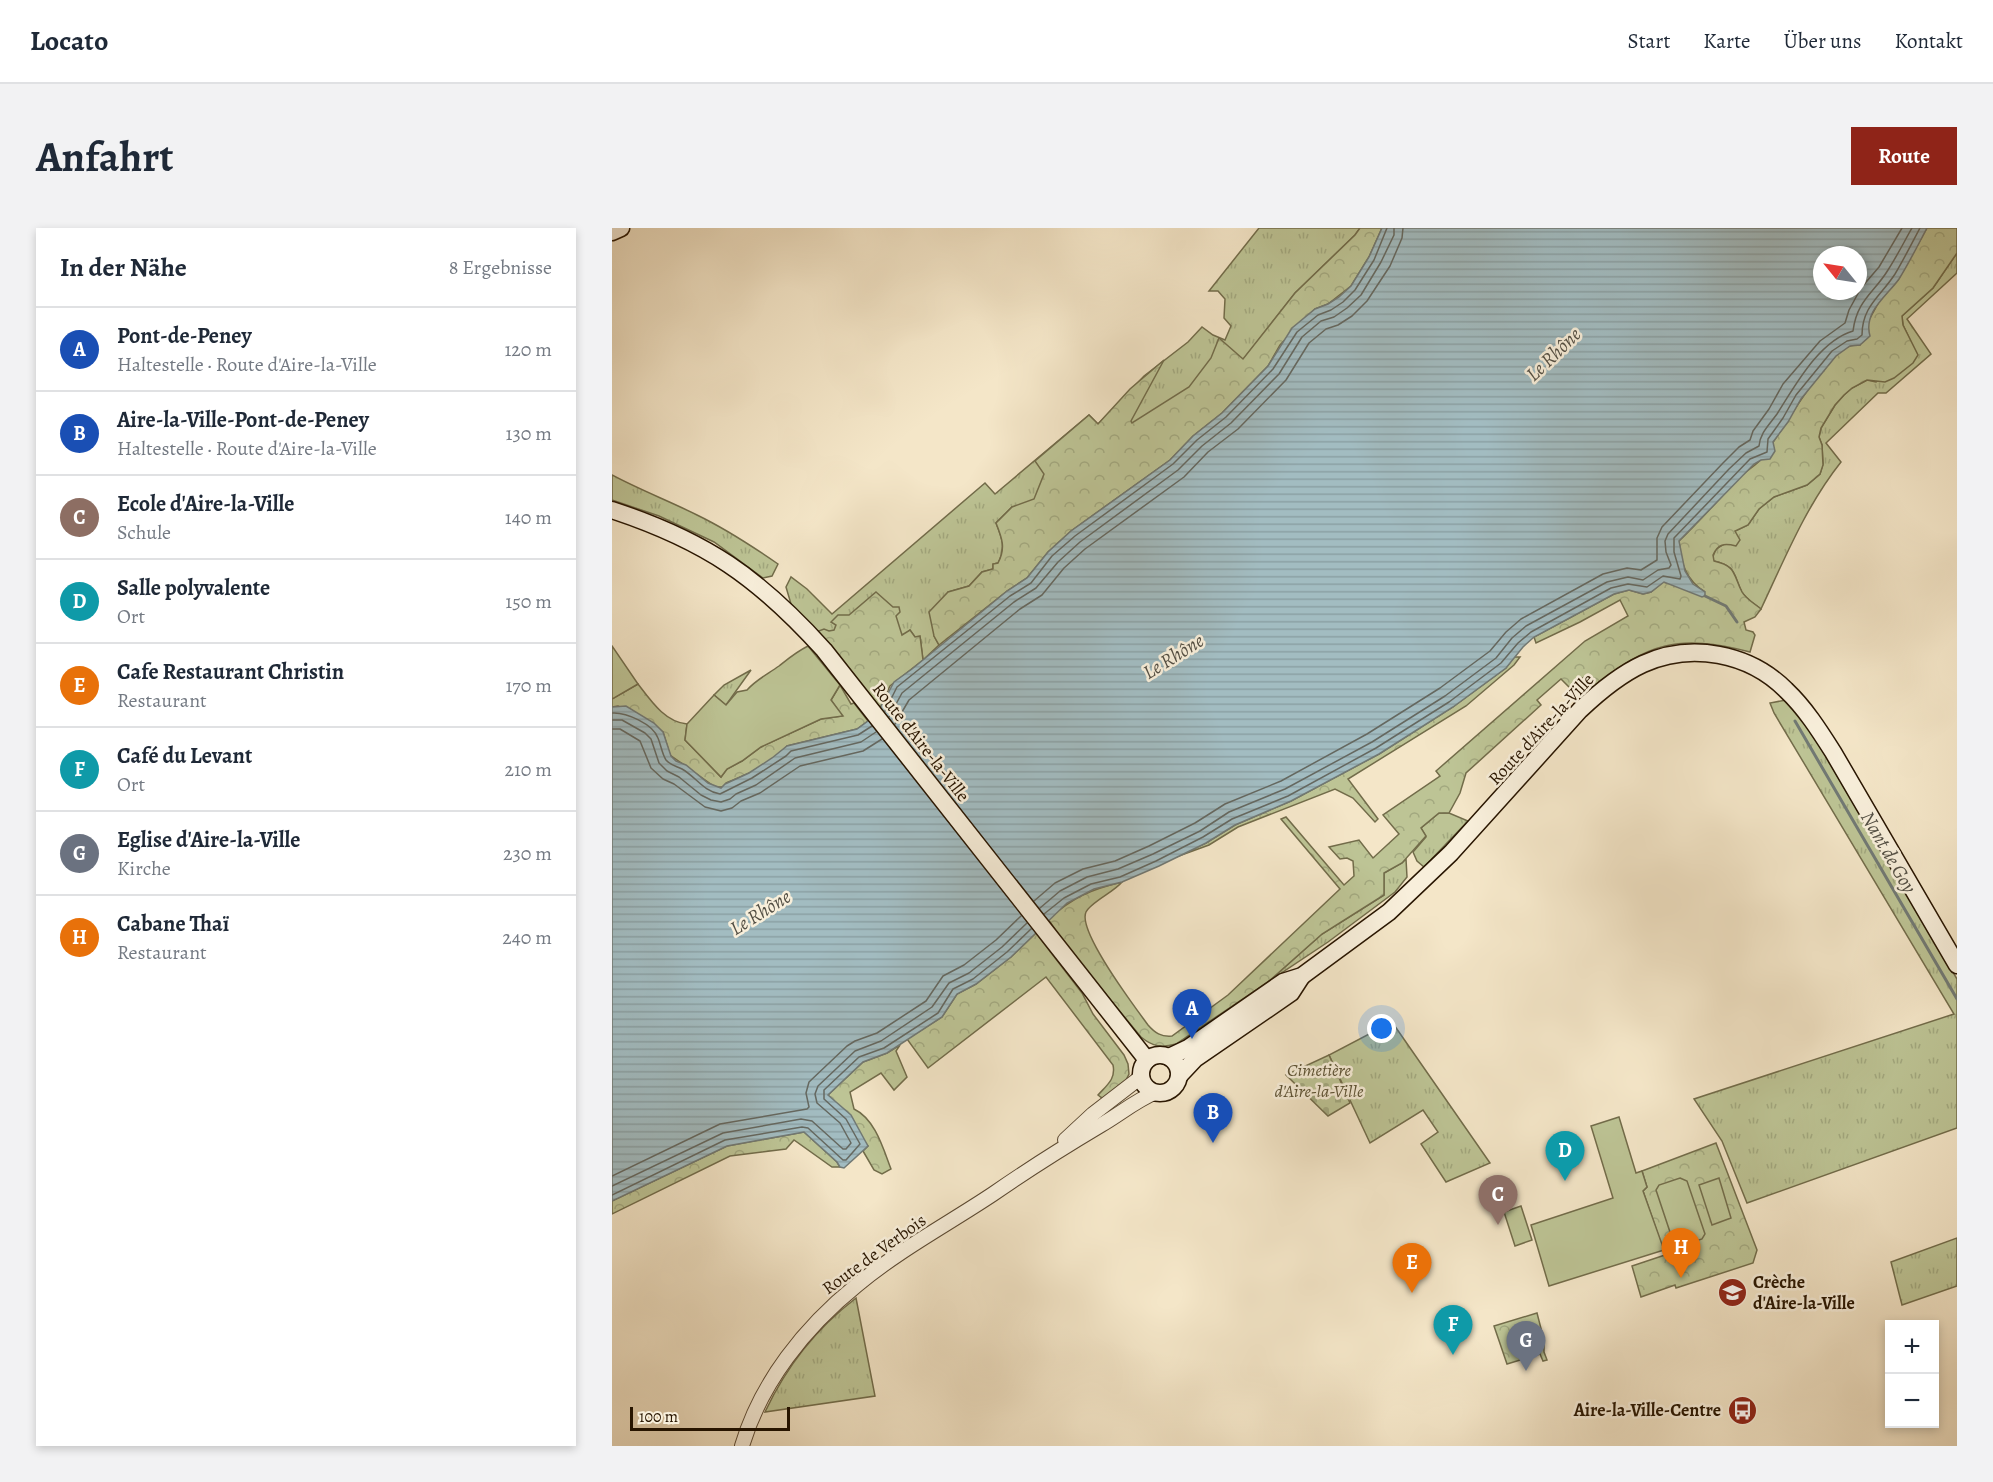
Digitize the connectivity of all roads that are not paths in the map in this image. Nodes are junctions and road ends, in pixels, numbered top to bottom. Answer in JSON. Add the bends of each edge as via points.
{"nodes":[{"id":1,"x":621,"y":228,"type":"edge"},
{"id":2,"x":612,"y":232,"type":"edge"},
{"id":3,"x":612,"y":510,"type":"edge"},
{"id":4,"x":1957,"y":965,"type":"edge"},
{"id":5,"x":1302,"y":976,"type":"junction"},
{"id":6,"x":1169,"y":1057,"type":"junction"},
{"id":7,"x":1147,"y":1060,"type":"junction"},
{"id":8,"x":1179,"y":1076,"type":"junction"},
{"id":9,"x":1141,"y":1077,"type":"junction"},
{"id":10,"x":1156,"y":1092,"type":"junction"},
{"id":11,"x":1046,"y":1158,"type":"junction"},
{"id":12,"x":742,"y":1446,"type":"edge"}],
"edges":[{"from":1,"to":2,"type":"main road"},
{"from":3,"to":7,"type":"main road","name":"Route d'Aire-la-Ville","via":[[676,534],[720,558],[771,596],[803,627]]},
{"from":4,"to":5,"type":"main road","name":"Route d'Aire-la-Ville","via":[[1833,752],[1796,700],[1755,667],[1717,654],[1690,652],[1641,665],[1601,690],[1420,884],[1389,912]]},
{"from":5,"to":6,"type":"main road","name":"Route d'Aire-la-Ville","via":[[1283,982]]},
{"from":5,"to":8,"type":"main road","name":"Route d'Aire-la-Ville","via":[[1291,993],[1195,1059]]},
{"from":6,"to":7,"type":"main road","via":[[1156,1055]]},
{"from":6,"to":8,"type":"main road","via":[[1176,1063]]},
{"from":7,"to":9,"type":"main road"},
{"from":8,"to":10,"type":"main road","via":[[1171,1089]]},
{"from":9,"to":10,"type":"main road","via":[[1148,1089]]},
{"from":9,"to":11,"type":"street","name":"Route de Verbois"},
{"from":10,"to":11,"type":"street","name":"Route de Verbois","via":[[1136,1100]]},
{"from":11,"to":12,"type":"street","name":"Route de Verbois","via":[[858,1283],[828,1310],[779,1369],[753,1416]]}]}
